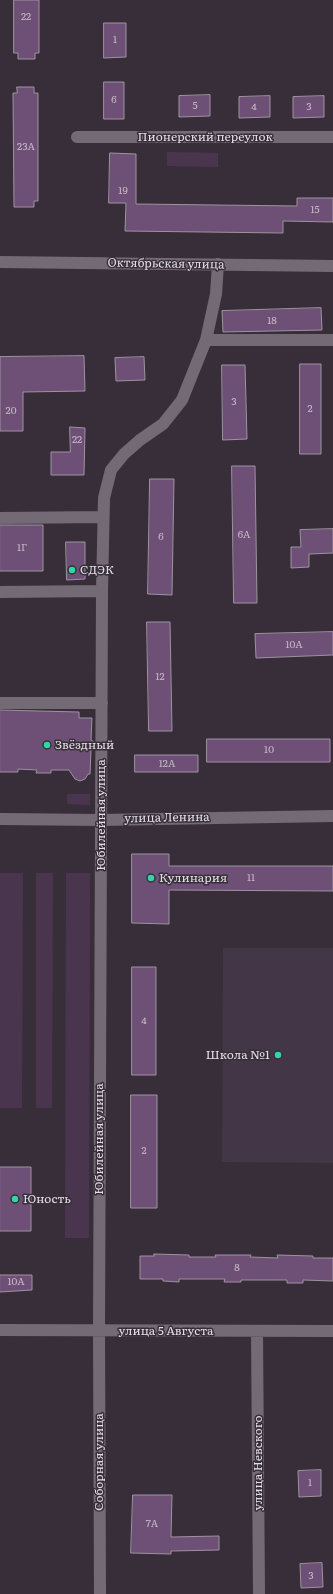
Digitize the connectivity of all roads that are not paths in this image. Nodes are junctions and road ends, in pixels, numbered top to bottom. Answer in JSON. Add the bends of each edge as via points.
{"nodes":[{"id":1,"x":78,"y":137,"type":"dead end"},
{"id":2,"x":333,"y":137,"type":"edge"},
{"id":3,"x":0,"y":262,"type":"edge"},
{"id":4,"x":218,"y":264,"type":"junction"},
{"id":5,"x":333,"y":266,"type":"edge"},
{"id":6,"x":206,"y":340,"type":"junction"},
{"id":7,"x":333,"y":340,"type":"edge"},
{"id":8,"x":103,"y":517,"type":"junction"},
{"id":9,"x":0,"y":518,"type":"edge"},
{"id":10,"x":102,"y":591,"type":"junction"},
{"id":11,"x":0,"y":592,"type":"edge"},
{"id":12,"x":0,"y":703,"type":"edge"},
{"id":13,"x":102,"y":704,"type":"junction"},
{"id":14,"x":333,"y":816,"type":"edge"},
{"id":15,"x":0,"y":819,"type":"edge"},
{"id":16,"x":101,"y":820,"type":"junction"},
{"id":17,"x":0,"y":1330,"type":"edge"},
{"id":18,"x":99,"y":1330,"type":"junction"},
{"id":19,"x":257,"y":1331,"type":"junction"},
{"id":20,"x":333,"y":1331,"type":"edge"},
{"id":21,"x":100,"y":1594,"type":"edge"},
{"id":22,"x":259,"y":1594,"type":"edge"}],
"edges":[{"from":1,"to":2,"type":"street","name":"Пионерский переулок"},
{"from":3,"to":4,"type":"street","name":"Октябрьская улица"},
{"from":4,"to":5,"type":"street","name":"Октябрьская улица"},
{"from":4,"to":6,"type":"street","name":"Юбилейная улица","via":[[216,294]]},
{"from":6,"to":7,"type":"street"},
{"from":6,"to":8,"type":"street","name":"Юбилейная улица","via":[[182,400],[163,424],[129,450],[111,470],[104,498]]},
{"from":8,"to":9,"type":"street"},
{"from":8,"to":10,"type":"street","name":"Юбилейная улица"},
{"from":10,"to":11,"type":"street"},
{"from":10,"to":13,"type":"street","name":"Юбилейная улица"},
{"from":12,"to":13,"type":"street"},
{"from":13,"to":16,"type":"street","name":"Юбилейная улица"},
{"from":14,"to":16,"type":"street","name":"улица Ленина"},
{"from":15,"to":16,"type":"street","name":"улица Ленина"},
{"from":16,"to":18,"type":"street","name":"Юбилейная улица"},
{"from":17,"to":18,"type":"street","name":"улица 5 Августа"},
{"from":18,"to":19,"type":"street","name":"улица 5 Августа"},
{"from":18,"to":21,"type":"street","name":"Соборная улица"},
{"from":19,"to":20,"type":"street","name":"улица 5 Августа"},
{"from":19,"to":22,"type":"street","name":"улица Невского"}]}
